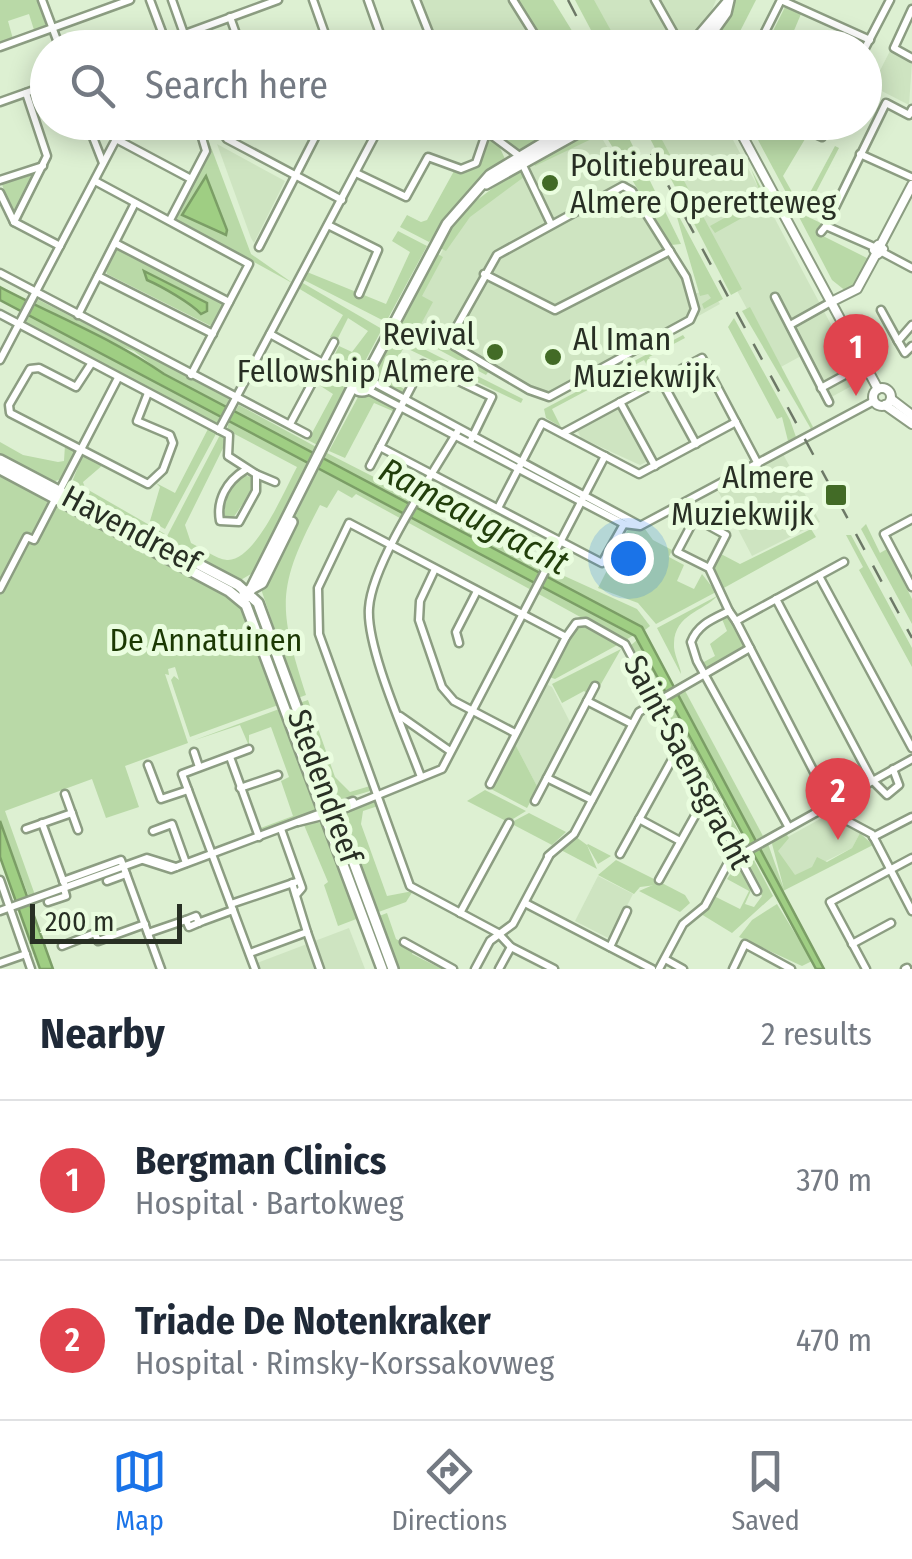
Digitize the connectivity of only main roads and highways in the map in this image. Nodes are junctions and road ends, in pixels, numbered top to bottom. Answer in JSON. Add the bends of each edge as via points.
{"nodes":[{"id":1,"x":729,"y":0,"type":"edge"},
{"id":2,"x":704,"y":30,"type":"edge"},
{"id":3,"x":550,"y":140,"type":"edge"},
{"id":4,"x":561,"y":140,"type":"edge"},
{"id":5,"x":517,"y":161,"type":"junction"},
{"id":6,"x":0,"y":460,"type":"edge"},
{"id":7,"x":0,"y":470,"type":"edge"},
{"id":8,"x":57,"y":494,"type":"junction"},
{"id":9,"x":254,"y":586,"type":"junction"},
{"id":10,"x":235,"y":588,"type":"junction"},
{"id":11,"x":246,"y":605,"type":"junction"},
{"id":12,"x":288,"y":698,"type":"junction"},
{"id":13,"x":365,"y":911,"type":"junction"},
{"id":14,"x":382,"y":969,"type":"edge"},
{"id":15,"x":393,"y":969,"type":"edge"}],
"edges":[{"from":1,"to":2,"type":"main road"},
{"from":3,"to":5,"type":"main road"},
{"from":4,"to":5,"type":"main road"},
{"from":5,"to":9,"type":"main road","via":[[479,187],[435,241],[298,501],[284,544]]},
{"from":6,"to":8,"type":"main road","name":"Havendreef"},
{"from":7,"to":8,"type":"main road","name":"Havendreef"},
{"from":8,"to":10,"type":"main road","name":"Havendreef"},
{"from":9,"to":10,"type":"main road"},
{"from":9,"to":10,"type":"main road"},
{"from":9,"to":11,"type":"main road"},
{"from":9,"to":12,"type":"main road","name":"Stedendreef"},
{"from":10,"to":11,"type":"main road","name":"Stedendreef"},
{"from":11,"to":12,"type":"main road","name":"Stedendreef"},
{"from":12,"to":13,"type":"main road","name":"Stedendreef"},
{"from":13,"to":14,"type":"main road","name":"Stedendreef"},
{"from":13,"to":15,"type":"main road","name":"Stedendreef"}]}
